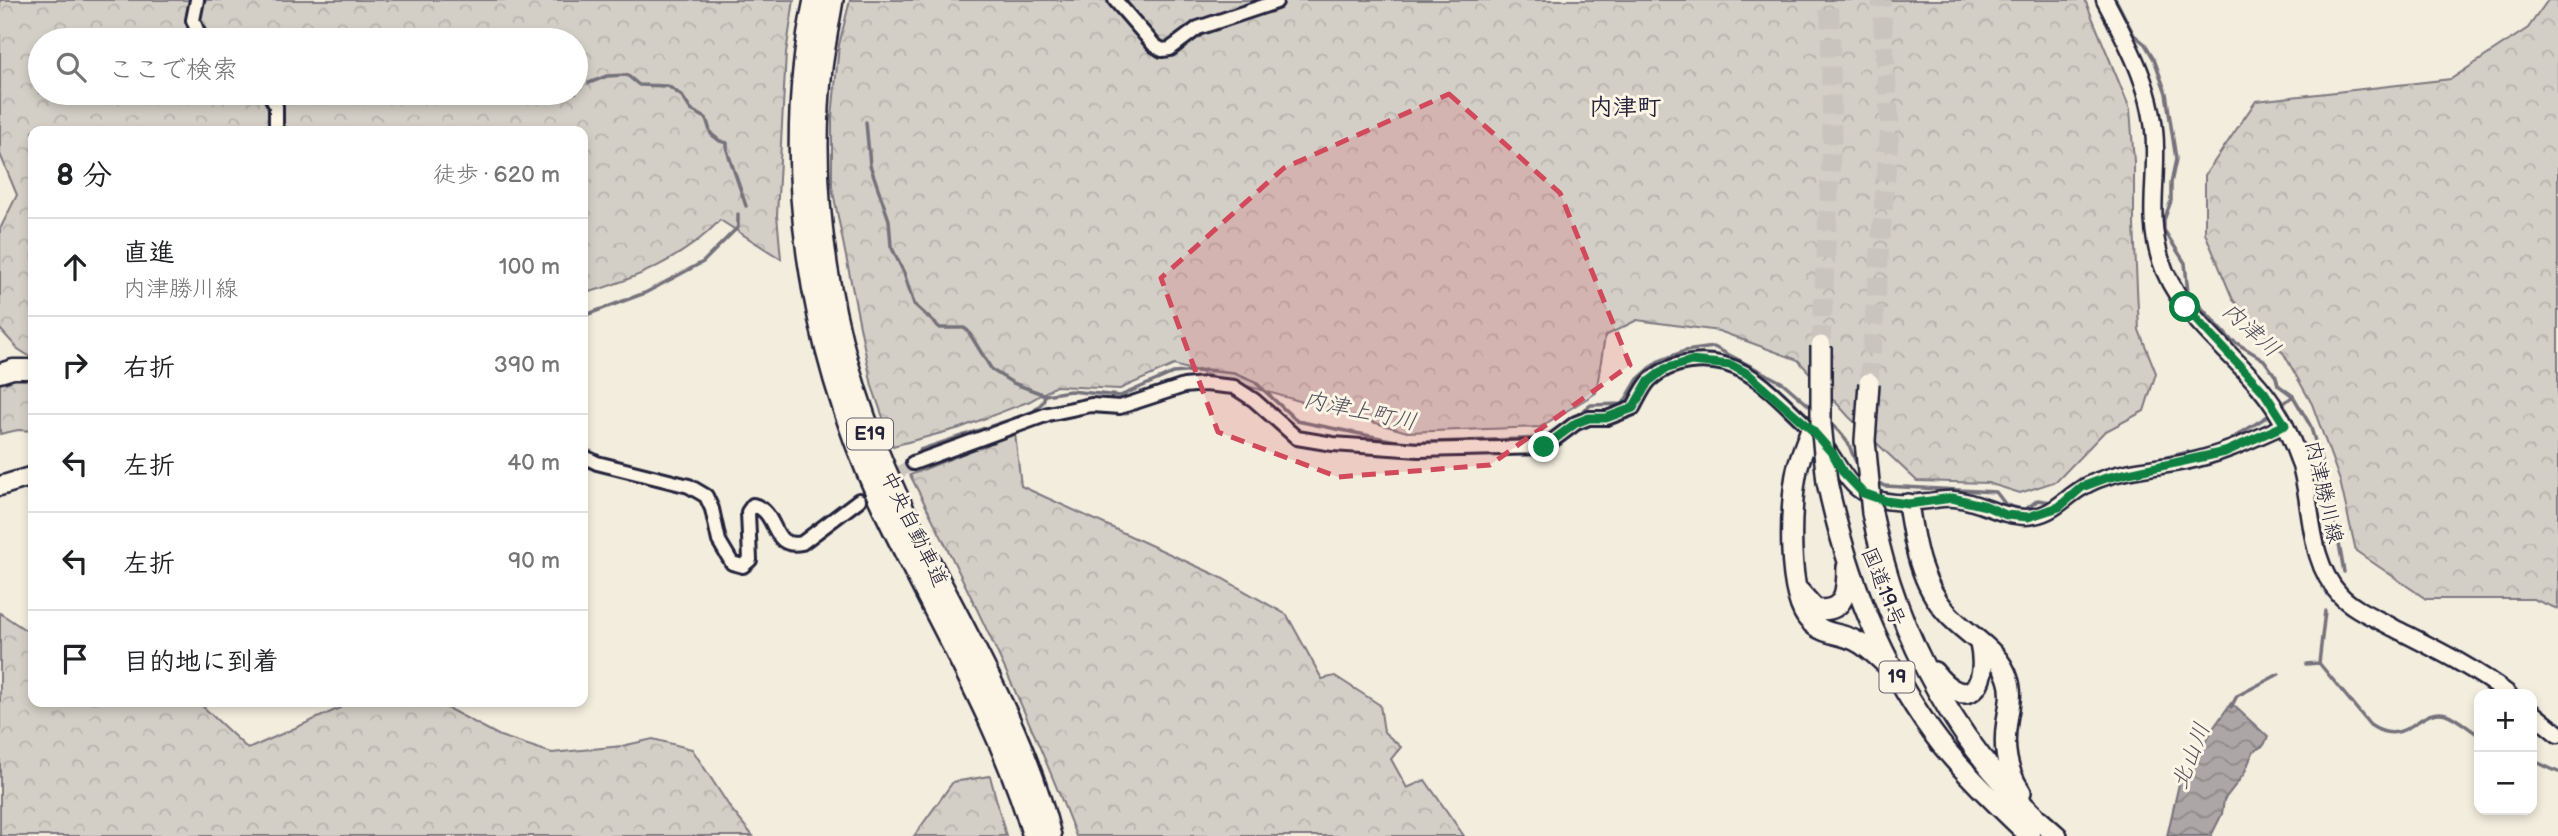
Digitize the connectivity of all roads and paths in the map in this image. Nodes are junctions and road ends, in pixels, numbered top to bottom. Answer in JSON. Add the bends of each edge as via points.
{"nodes":[{"id":1,"x":197,"y":0,"type":"edge"},
{"id":2,"x":815,"y":0,"type":"edge"},
{"id":3,"x":832,"y":0,"type":"edge"},
{"id":4,"x":1115,"y":0,"type":"edge"},
{"id":5,"x":2105,"y":0,"type":"edge"},
{"id":6,"x":1276,"y":2,"type":"edge"},
{"id":7,"x":196,"y":28,"type":"edge"},
{"id":8,"x":275,"y":105,"type":"edge"},
{"id":9,"x":276,"y":126,"type":"edge"},
{"id":10,"x":1821,"y":346,"type":"tunnel mouth"},
{"id":11,"x":28,"y":369,"type":"edge"},
{"id":12,"x":0,"y":373,"type":"edge"},
{"id":13,"x":1869,"y":383,"type":"tunnel mouth"},
{"id":14,"x":2285,"y":425,"type":"junction"},
{"id":15,"x":1811,"y":429,"type":"junction"},
{"id":16,"x":588,"y":458,"type":"edge"},
{"id":17,"x":913,"y":463,"type":"tunnel mouth"},
{"id":18,"x":28,"y":478,"type":"edge"},
{"id":19,"x":0,"y":486,"type":"edge"},
{"id":20,"x":859,"y":500,"type":"dead end"},
{"id":21,"x":1908,"y":504,"type":"junction"},
{"id":22,"x":1847,"y":561,"type":"junction"},
{"id":23,"x":1796,"y":587,"type":"junction"},
{"id":24,"x":1980,"y":644,"type":"junction"},
{"id":25,"x":1915,"y":650,"type":"junction"},
{"id":26,"x":1894,"y":671,"type":"junction"},
{"id":27,"x":2501,"y":689,"type":"edge"},
{"id":28,"x":2537,"y":717,"type":"edge"},
{"id":29,"x":2558,"y":733,"type":"edge"},
{"id":30,"x":2045,"y":833,"type":"edge"},
{"id":31,"x":1034,"y":836,"type":"edge"},
{"id":32,"x":1051,"y":836,"type":"edge"}],
"edges":[{"from":1,"to":7,"type":"street"},
{"from":2,"to":31,"type":"highway","name":"中央自動車道","number":"E19","via":[[801,166],[806,233],[830,362],[859,452],[988,714]]},
{"from":3,"to":32,"type":"highway","name":"中央自動車道","number":"E19","via":[[821,67],[818,126],[821,218],[834,316],[854,390],[895,495],[1002,708]]},
{"from":4,"to":6,"type":"street","via":[[1162,50],[1198,28]]},
{"from":5,"to":14,"type":"main road","name":"内津勝川線","via":[[2145,84],[2155,146],[2154,236],[2169,282],[2185,307],[2264,392]]},
{"from":8,"to":9,"type":"street"},
{"from":10,"to":22,"type":"highway","name":"国道19号","number":"19","bridge":true,"via":[[1827,482]]},
{"from":11,"to":12,"type":"main road"},
{"from":13,"to":25,"type":"highway","name":"国道19号","number":"19","bridge":true,"via":[[1865,441],[1872,513],[1882,560]]},
{"from":14,"to":21,"type":"street","via":[[2225,452],[2106,478],[2082,487],[2059,507],[2028,517],[1952,498]]},
{"from":14,"to":27,"type":"main road","name":"内津勝川線","via":[[2301,466],[2319,561],[2330,584],[2362,611]]},
{"from":15,"to":17,"type":"street","via":[[1748,374],[1731,365],[1691,361],[1665,369],[1648,382],[1633,408],[1576,423],[1544,447],[1419,450],[1297,438],[1234,387],[1205,384],[1153,394],[1120,407],[1091,405],[1048,414]]},
{"from":15,"to":21,"type":"street","via":[[1863,493]]},
{"from":15,"to":23,"type":"highway","via":[[1791,506]]},
{"from":16,"to":20,"type":"street","via":[[689,486],[706,496],[719,541],[732,563],[743,566],[750,560],[748,512],[753,505],[762,507],[777,534],[792,545],[802,543]]},
{"from":18,"to":19,"type":"main road"},
{"from":21,"to":24,"type":"highway","via":[[1927,582],[1946,612]]},
{"from":22,"to":23,"type":"highway","via":[[1847,591],[1840,604],[1815,609]]},
{"from":22,"to":26,"type":"highway","name":"国道19号","number":"19"},
{"from":23,"to":26,"type":"highway","via":[[1800,607],[1818,629],[1853,639]]},
{"from":24,"to":25,"type":"highway","via":[[1984,659],[1981,682],[1964,692],[1946,687]]},
{"from":24,"to":30,"type":"highway","via":[[1992,653],[2008,679],[2006,757],[2015,783]]},
{"from":25,"to":30,"type":"highway","name":"国道19号","number":"19","via":[[1961,730]]},
{"from":26,"to":30,"type":"highway","name":"国道19号","number":"19","via":[[1941,744],[1977,785]]},
{"from":28,"to":29,"type":"main road"}]}
